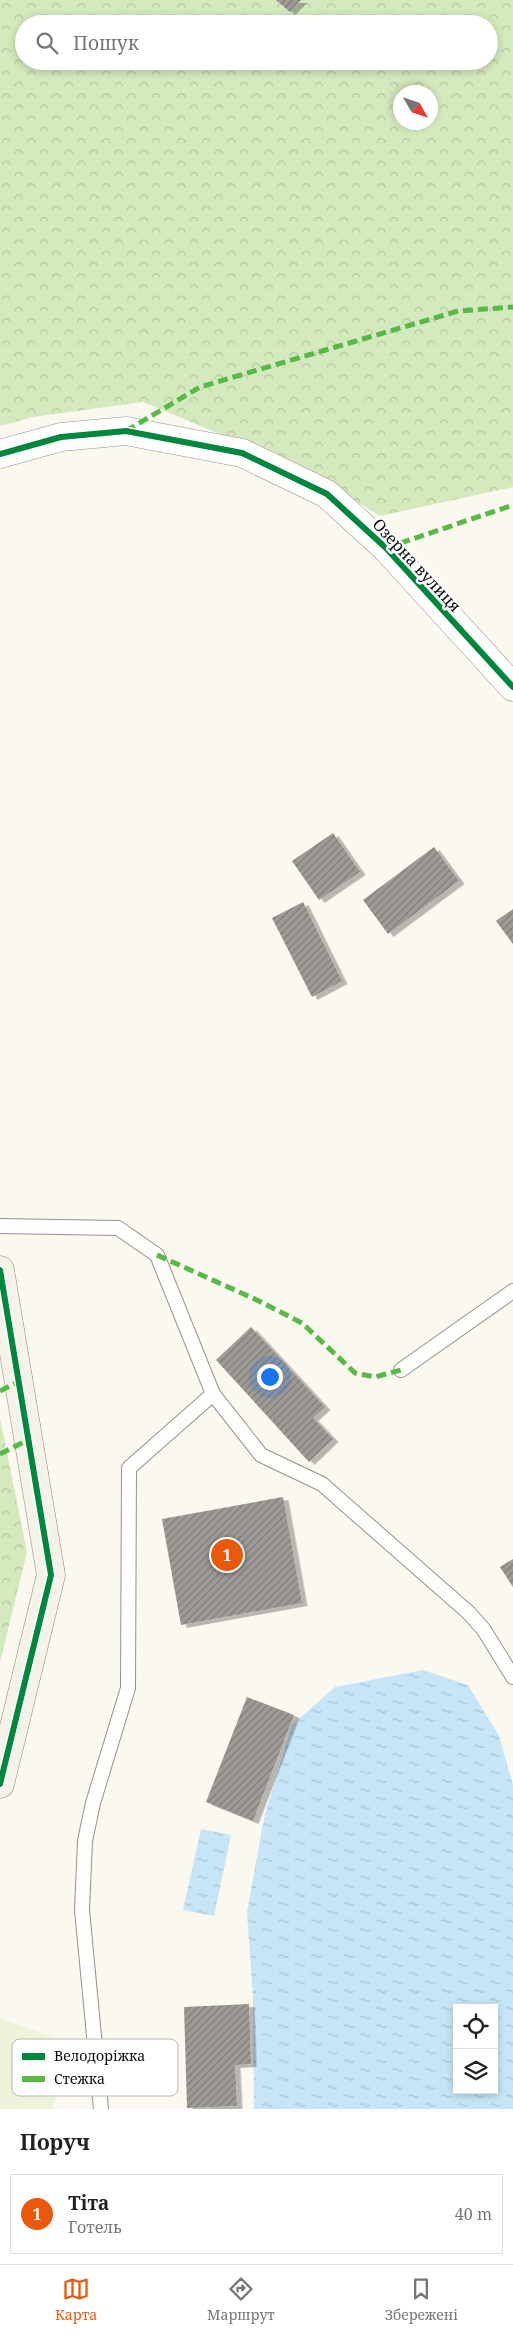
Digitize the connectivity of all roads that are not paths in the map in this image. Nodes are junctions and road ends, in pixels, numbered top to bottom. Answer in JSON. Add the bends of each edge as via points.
{"nodes":[{"id":1,"x":0,"y":454,"type":"edge"},
{"id":2,"x":513,"y":687,"type":"edge"},
{"id":3,"x":0,"y":1226,"type":"edge"},
{"id":4,"x":0,"y":1270,"type":"edge"},
{"id":5,"x":513,"y":1292,"type":"edge"},
{"id":6,"x":401,"y":1370,"type":"dead end"},
{"id":7,"x":213,"y":1394,"type":"junction"},
{"id":8,"x":513,"y":1676,"type":"edge"},
{"id":9,"x":0,"y":1784,"type":"edge"},
{"id":10,"x":94,"y":2039,"type":"edge"},
{"id":11,"x":100,"y":2096,"type":"edge"},
{"id":12,"x":101,"y":2109,"type":"edge"}],
"edges":[{"from":1,"to":2,"type":"street","name":"Озерна вулиця","via":[[61,437],[126,431],[242,453],[327,494],[386,548]]},
{"from":3,"to":7,"type":"lane","via":[[118,1228],[157,1255]]},
{"from":4,"to":9,"type":"street","via":[[51,1575]]},
{"from":5,"to":6,"type":"lane"},
{"from":7,"to":8,"type":"lane","via":[[261,1455],[322,1484],[469,1613],[484,1630]]},
{"from":7,"to":10,"type":"lane","via":[[129,1468],[128,1688],[93,1803],[85,1841],[82,1910]]},
{"from":11,"to":12,"type":"lane"}]}
